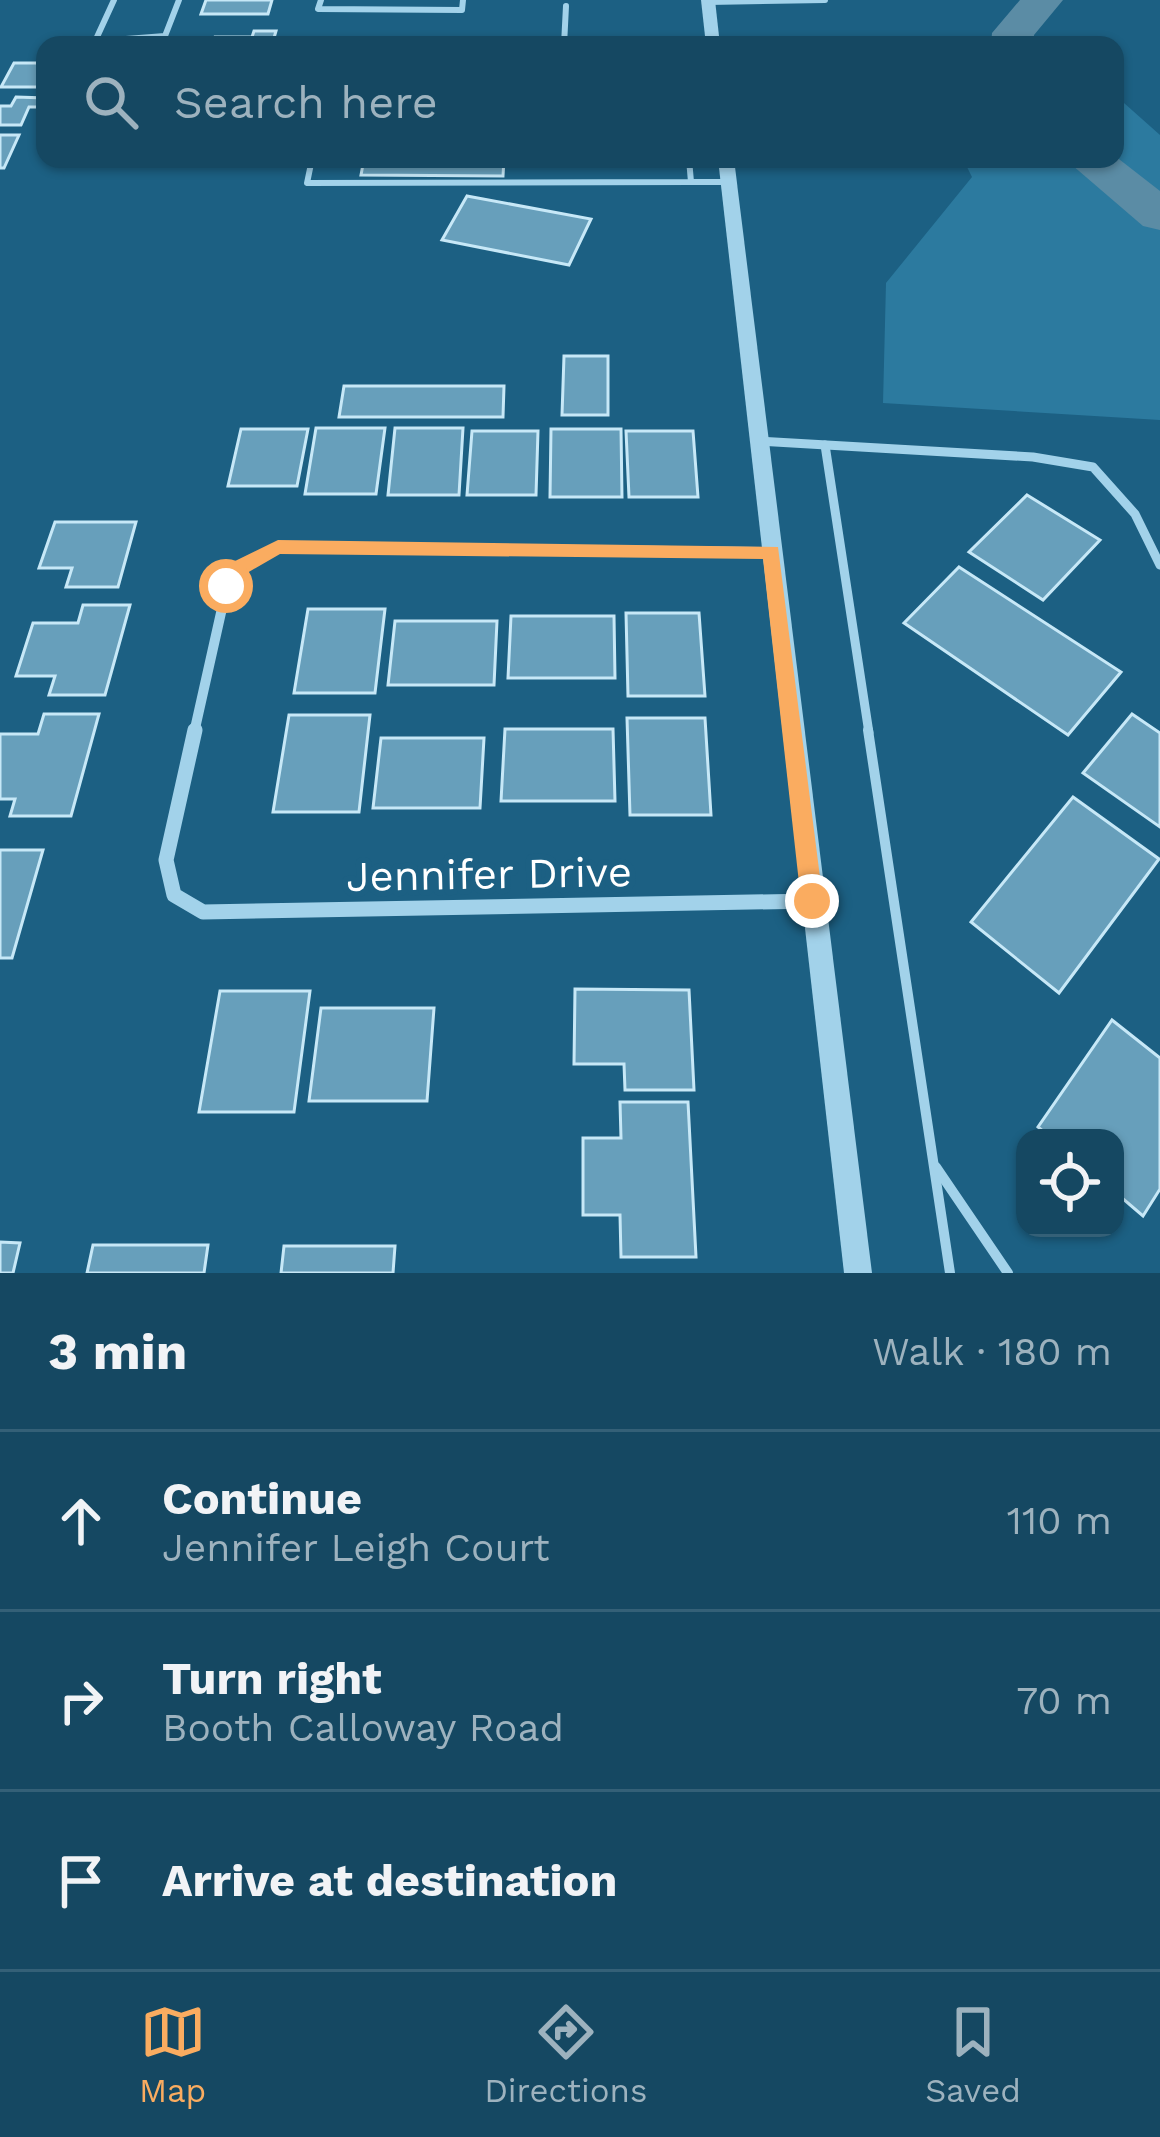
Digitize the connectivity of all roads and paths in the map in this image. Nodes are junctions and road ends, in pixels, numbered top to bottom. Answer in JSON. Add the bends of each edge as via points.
{"nodes":[{"id":1,"x":114,"y":0,"type":"edge"},
{"id":2,"x":179,"y":0,"type":"edge"},
{"id":3,"x":321,"y":0,"type":"edge"},
{"id":4,"x":464,"y":0,"type":"edge"},
{"id":5,"x":825,"y":0,"type":"edge"},
{"id":6,"x":708,"y":1,"type":"edge"},
{"id":7,"x":566,"y":6,"type":"dead end"},
{"id":8,"x":98,"y":36,"type":"edge"},
{"id":9,"x":164,"y":36,"type":"edge"},
{"id":10,"x":565,"y":36,"type":"edge"},
{"id":11,"x":712,"y":36,"type":"edge"},
{"id":12,"x":310,"y":168,"type":"edge"},
{"id":13,"x":690,"y":168,"type":"edge"},
{"id":14,"x":727,"y":171,"type":"edge"},
{"id":15,"x":691,"y":182,"type":"junction"},
{"id":16,"x":758,"y":441,"type":"junction"},
{"id":17,"x":825,"y":445,"type":"junction"},
{"id":18,"x":772,"y":552,"type":"junction"},
{"id":19,"x":1160,"y":565,"type":"edge"},
{"id":20,"x":812,"y":901,"type":"junction"},
{"id":21,"x":933,"y":1163,"type":"junction"},
{"id":22,"x":858,"y":1273,"type":"edge"},
{"id":23,"x":950,"y":1273,"type":"edge"},
{"id":24,"x":1008,"y":1273,"type":"edge"}],
"edges":[{"from":1,"to":8,"type":"lane"},
{"from":2,"to":9,"type":"lane"},
{"from":3,"to":4,"type":"lane","via":[[319,9],[438,10],[462,10]]},
{"from":5,"to":6,"type":"lane"},
{"from":6,"to":11,"type":"street"},
{"from":7,"to":10,"type":"lane"},
{"from":12,"to":15,"type":"lane","via":[[307,183]]},
{"from":13,"to":15,"type":"lane"},
{"from":14,"to":15,"type":"lane"},
{"from":14,"to":16,"type":"street"},
{"from":16,"to":17,"type":"lane"},
{"from":16,"to":18,"type":"street"},
{"from":17,"to":19,"type":"lane","via":[[1093,467],[1135,514]]},
{"from":17,"to":21,"type":"lane"},
{"from":18,"to":20,"type":"street"},
{"from":18,"to":20,"type":"street","name":"Jennifer Drive","via":[[278,547],[254,558],[226,586],[166,860],[171,897],[203,912]]},
{"from":20,"to":22,"type":"street"},
{"from":21,"to":23,"type":"lane"},
{"from":21,"to":24,"type":"lane"}]}
